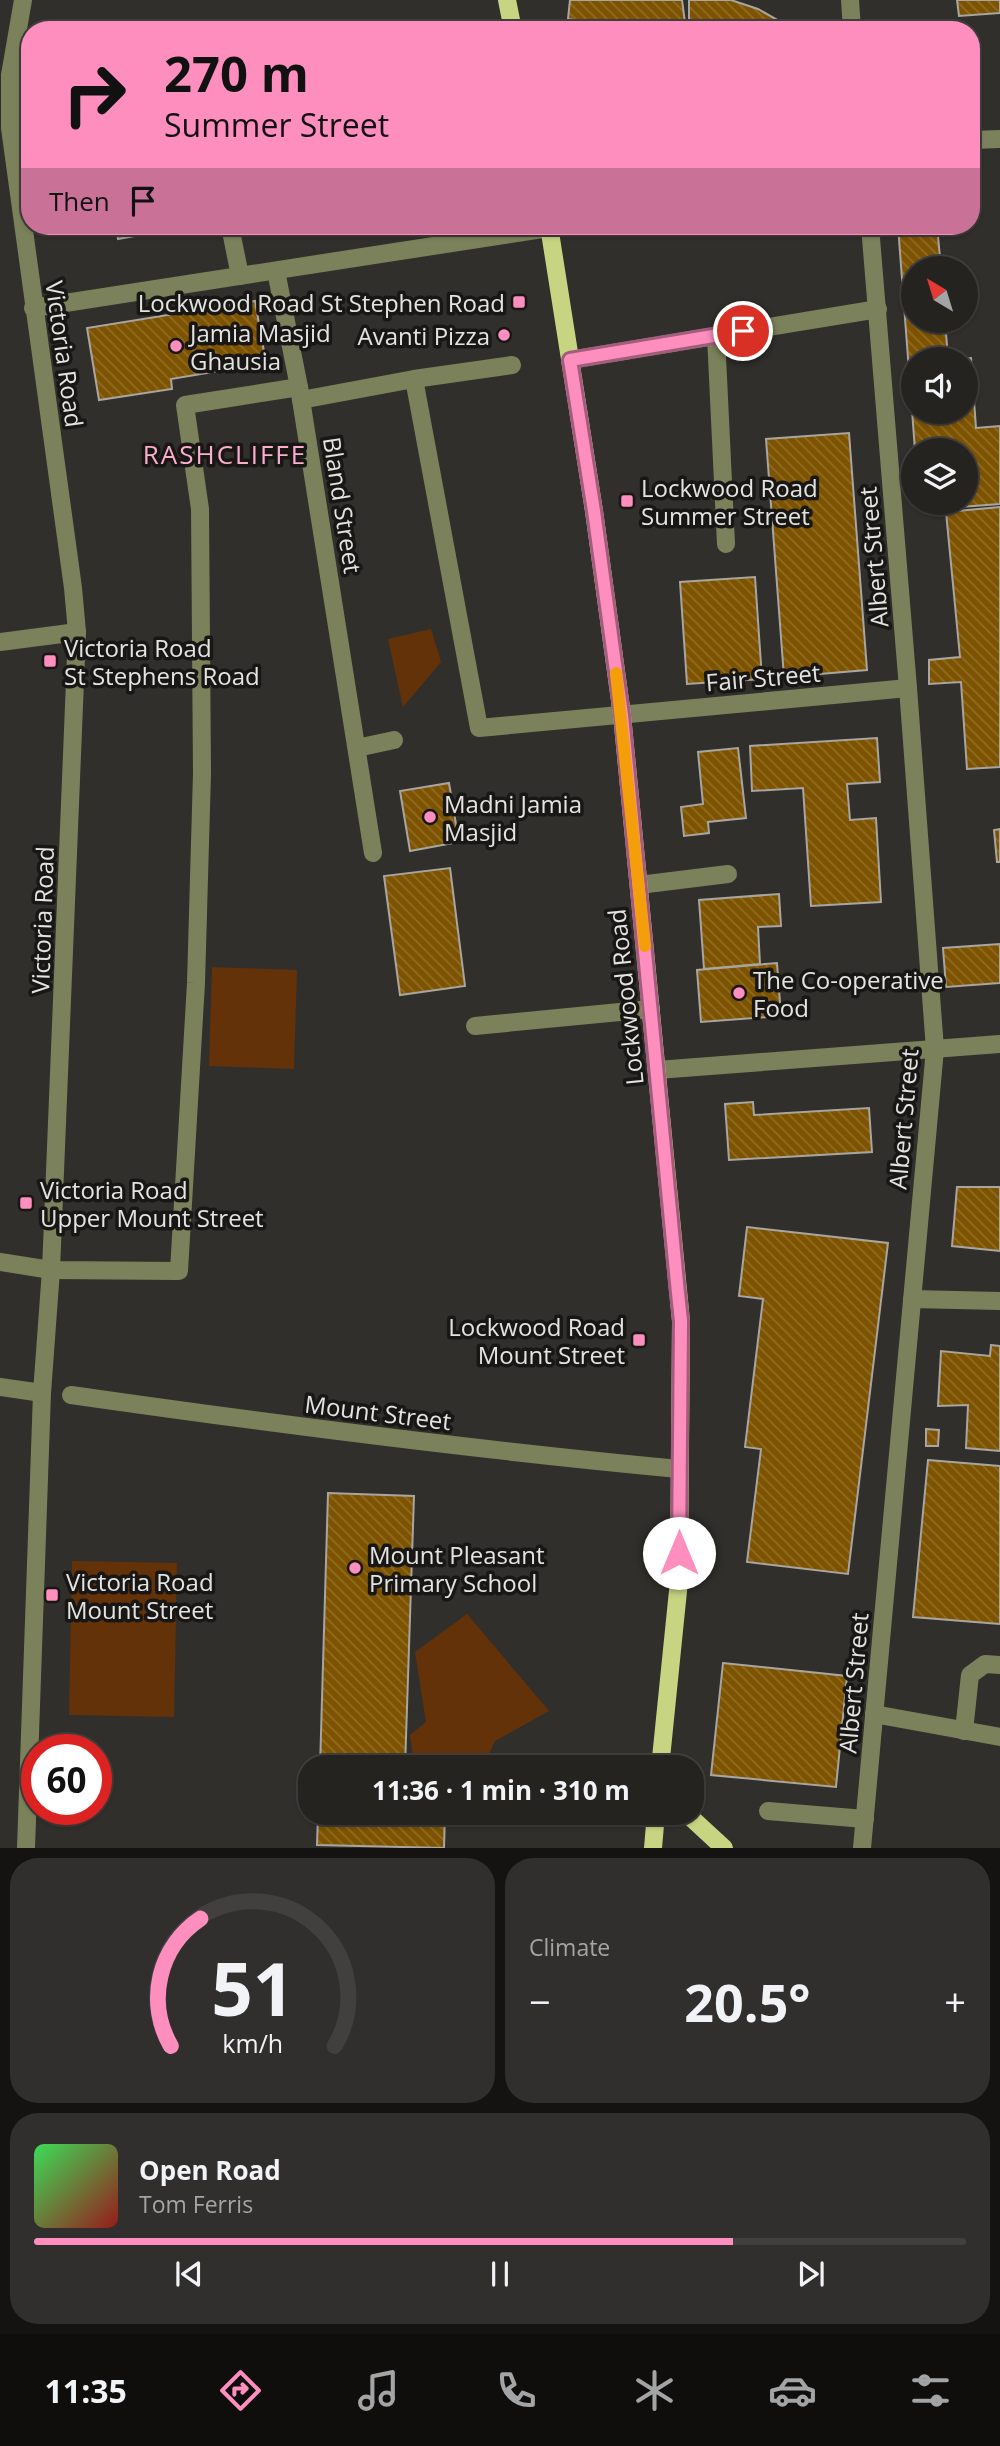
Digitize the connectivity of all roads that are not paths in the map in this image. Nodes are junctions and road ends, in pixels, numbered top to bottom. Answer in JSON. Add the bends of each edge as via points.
{"nodes":[{"id":1,"x":23,"y":0,"type":"edge"},
{"id":2,"x":507,"y":0,"type":"edge"},
{"id":3,"x":850,"y":0,"type":"edge"},
{"id":4,"x":511,"y":21,"type":"edge"},
{"id":5,"x":851,"y":21,"type":"edge"},
{"id":6,"x":1000,"y":139,"type":"edge"},
{"id":7,"x":980,"y":140,"type":"edge"},
{"id":8,"x":21,"y":214,"type":"edge"},
{"id":9,"x":24,"y":235,"type":"edge"},
{"id":10,"x":232,"y":235,"type":"edge"},
{"id":11,"x":499,"y":235,"type":"edge"},
{"id":12,"x":550,"y":235,"type":"edge"},
{"id":13,"x":871,"y":235,"type":"edge"},
{"id":14,"x":276,"y":271,"type":"junction"},
{"id":15,"x":240,"y":276,"type":"junction"},
{"id":16,"x":33,"y":308,"type":"junction"},
{"id":17,"x":877,"y":309,"type":"junction"},
{"id":18,"x":716,"y":336,"type":"junction"},
{"id":19,"x":570,"y":360,"type":"junction"},
{"id":20,"x":512,"y":365,"type":"dead end"},
{"id":21,"x":414,"y":379,"type":"junction"},
{"id":22,"x":300,"y":394,"type":"junction"},
{"id":23,"x":726,"y":544,"type":"dead end"},
{"id":24,"x":77,"y":632,"type":"junction"},
{"id":25,"x":0,"y":642,"type":"edge"},
{"id":26,"x":908,"y":688,"type":"junction"},
{"id":27,"x":622,"y":715,"type":"junction"},
{"id":28,"x":394,"y":740,"type":"dead end"},
{"id":29,"x":357,"y":748,"type":"junction"},
{"id":30,"x":373,"y":853,"type":"dead end"},
{"id":31,"x":728,"y":874,"type":"dead end"},
{"id":32,"x":639,"y":885,"type":"junction"},
{"id":33,"x":651,"y":1009,"type":"junction"},
{"id":34,"x":475,"y":1026,"type":"dead end"},
{"id":35,"x":1000,"y":1044,"type":"edge"},
{"id":36,"x":935,"y":1049,"type":"junction"},
{"id":37,"x":657,"y":1070,"type":"junction"},
{"id":38,"x":0,"y":1262,"type":"edge"},
{"id":39,"x":51,"y":1270,"type":"junction"},
{"id":40,"x":912,"y":1299,"type":"junction"},
{"id":41,"x":1000,"y":1301,"type":"edge"},
{"id":42,"x":0,"y":1387,"type":"edge"},
{"id":43,"x":42,"y":1393,"type":"junction"},
{"id":44,"x":71,"y":1395,"type":"dead end"},
{"id":45,"x":679,"y":1469,"type":"junction"},
{"id":46,"x":1000,"y":1665,"type":"edge"},
{"id":47,"x":874,"y":1714,"type":"junction"},
{"id":48,"x":964,"y":1731,"type":"junction"},
{"id":49,"x":1000,"y":1737,"type":"edge"},
{"id":50,"x":661,"y":1755,"type":"edge"},
{"id":51,"x":768,"y":1811,"type":"dead end"},
{"id":52,"x":865,"y":1819,"type":"junction"},
{"id":53,"x":655,"y":1825,"type":"edge"},
{"id":54,"x":699,"y":1825,"type":"edge"},
{"id":55,"x":26,"y":1847,"type":"edge"},
{"id":56,"x":653,"y":1847,"type":"edge"},
{"id":57,"x":724,"y":1847,"type":"edge"},
{"id":58,"x":862,"y":1847,"type":"edge"}],
"edges":[{"from":1,"to":8,"type":"street","name":"Victoria Road","via":[[10,75],[10,128]]},
{"from":2,"to":4,"type":"main road"},
{"from":3,"to":5,"type":"street"},
{"from":6,"to":7,"type":"street"},
{"from":9,"to":16,"type":"street","name":"Victoria Road"},
{"from":10,"to":15,"type":"street"},
{"from":11,"to":14,"type":"street"},
{"from":12,"to":19,"type":"main road","name":"Lockwood Road"},
{"from":13,"to":17,"type":"street","name":"Albert Street"},
{"from":14,"to":15,"type":"street"},
{"from":14,"to":22,"type":"street","name":"Bland Street"},
{"from":15,"to":16,"type":"street"},
{"from":16,"to":24,"type":"street","name":"Victoria Road"},
{"from":17,"to":18,"type":"street"},
{"from":17,"to":26,"type":"street","name":"Albert Street"},
{"from":18,"to":19,"type":"street"},
{"from":18,"to":23,"type":"street"},
{"from":19,"to":27,"type":"main road","name":"Lockwood Road"},
{"from":20,"to":21,"type":"street"},
{"from":21,"to":22,"type":"street"},
{"from":21,"to":27,"type":"street","name":"Fair Street","via":[[479,728]]},
{"from":22,"to":29,"type":"street","name":"Bland Street"},
{"from":22,"to":39,"type":"street","via":[[185,405],[200,509],[202,773],[196,983],[179,1271]]},
{"from":24,"to":25,"type":"street"},
{"from":24,"to":39,"type":"street","name":"Victoria Road"},
{"from":26,"to":27,"type":"street","name":"Fair Street"},
{"from":26,"to":36,"type":"street","name":"Albert Street"},
{"from":27,"to":32,"type":"main road","name":"Lockwood Road"},
{"from":28,"to":29,"type":"street"},
{"from":29,"to":30,"type":"street","name":"Bland Street"},
{"from":31,"to":32,"type":"street"},
{"from":32,"to":33,"type":"main road","name":"Lockwood Road"},
{"from":33,"to":34,"type":"street"},
{"from":33,"to":37,"type":"main road","name":"Lockwood Road"},
{"from":35,"to":36,"type":"street"},
{"from":36,"to":37,"type":"street"},
{"from":36,"to":40,"type":"street","name":"Albert Street"},
{"from":37,"to":45,"type":"main road","name":"Lockwood Road","via":[[681,1321]]},
{"from":38,"to":39,"type":"street"},
{"from":39,"to":43,"type":"street","name":"Victoria Road"},
{"from":40,"to":41,"type":"street"},
{"from":40,"to":47,"type":"street","name":"Albert Street"},
{"from":42,"to":43,"type":"street"},
{"from":43,"to":55,"type":"street","name":"Victoria Road"},
{"from":44,"to":45,"type":"street","name":"Mount Street","via":[[509,1453]]},
{"from":45,"to":50,"type":"main road","name":"Lockwood Road","via":[[679,1581]]},
{"from":46,"to":48,"type":"street","via":[[985,1664],[970,1675]]},
{"from":47,"to":48,"type":"street"},
{"from":47,"to":52,"type":"street","name":"Albert Street"},
{"from":48,"to":49,"type":"street"},
{"from":51,"to":52,"type":"street"},
{"from":52,"to":58,"type":"street","name":"Albert Street"},
{"from":53,"to":56,"type":"main road"},
{"from":54,"to":57,"type":"main road"}]}
